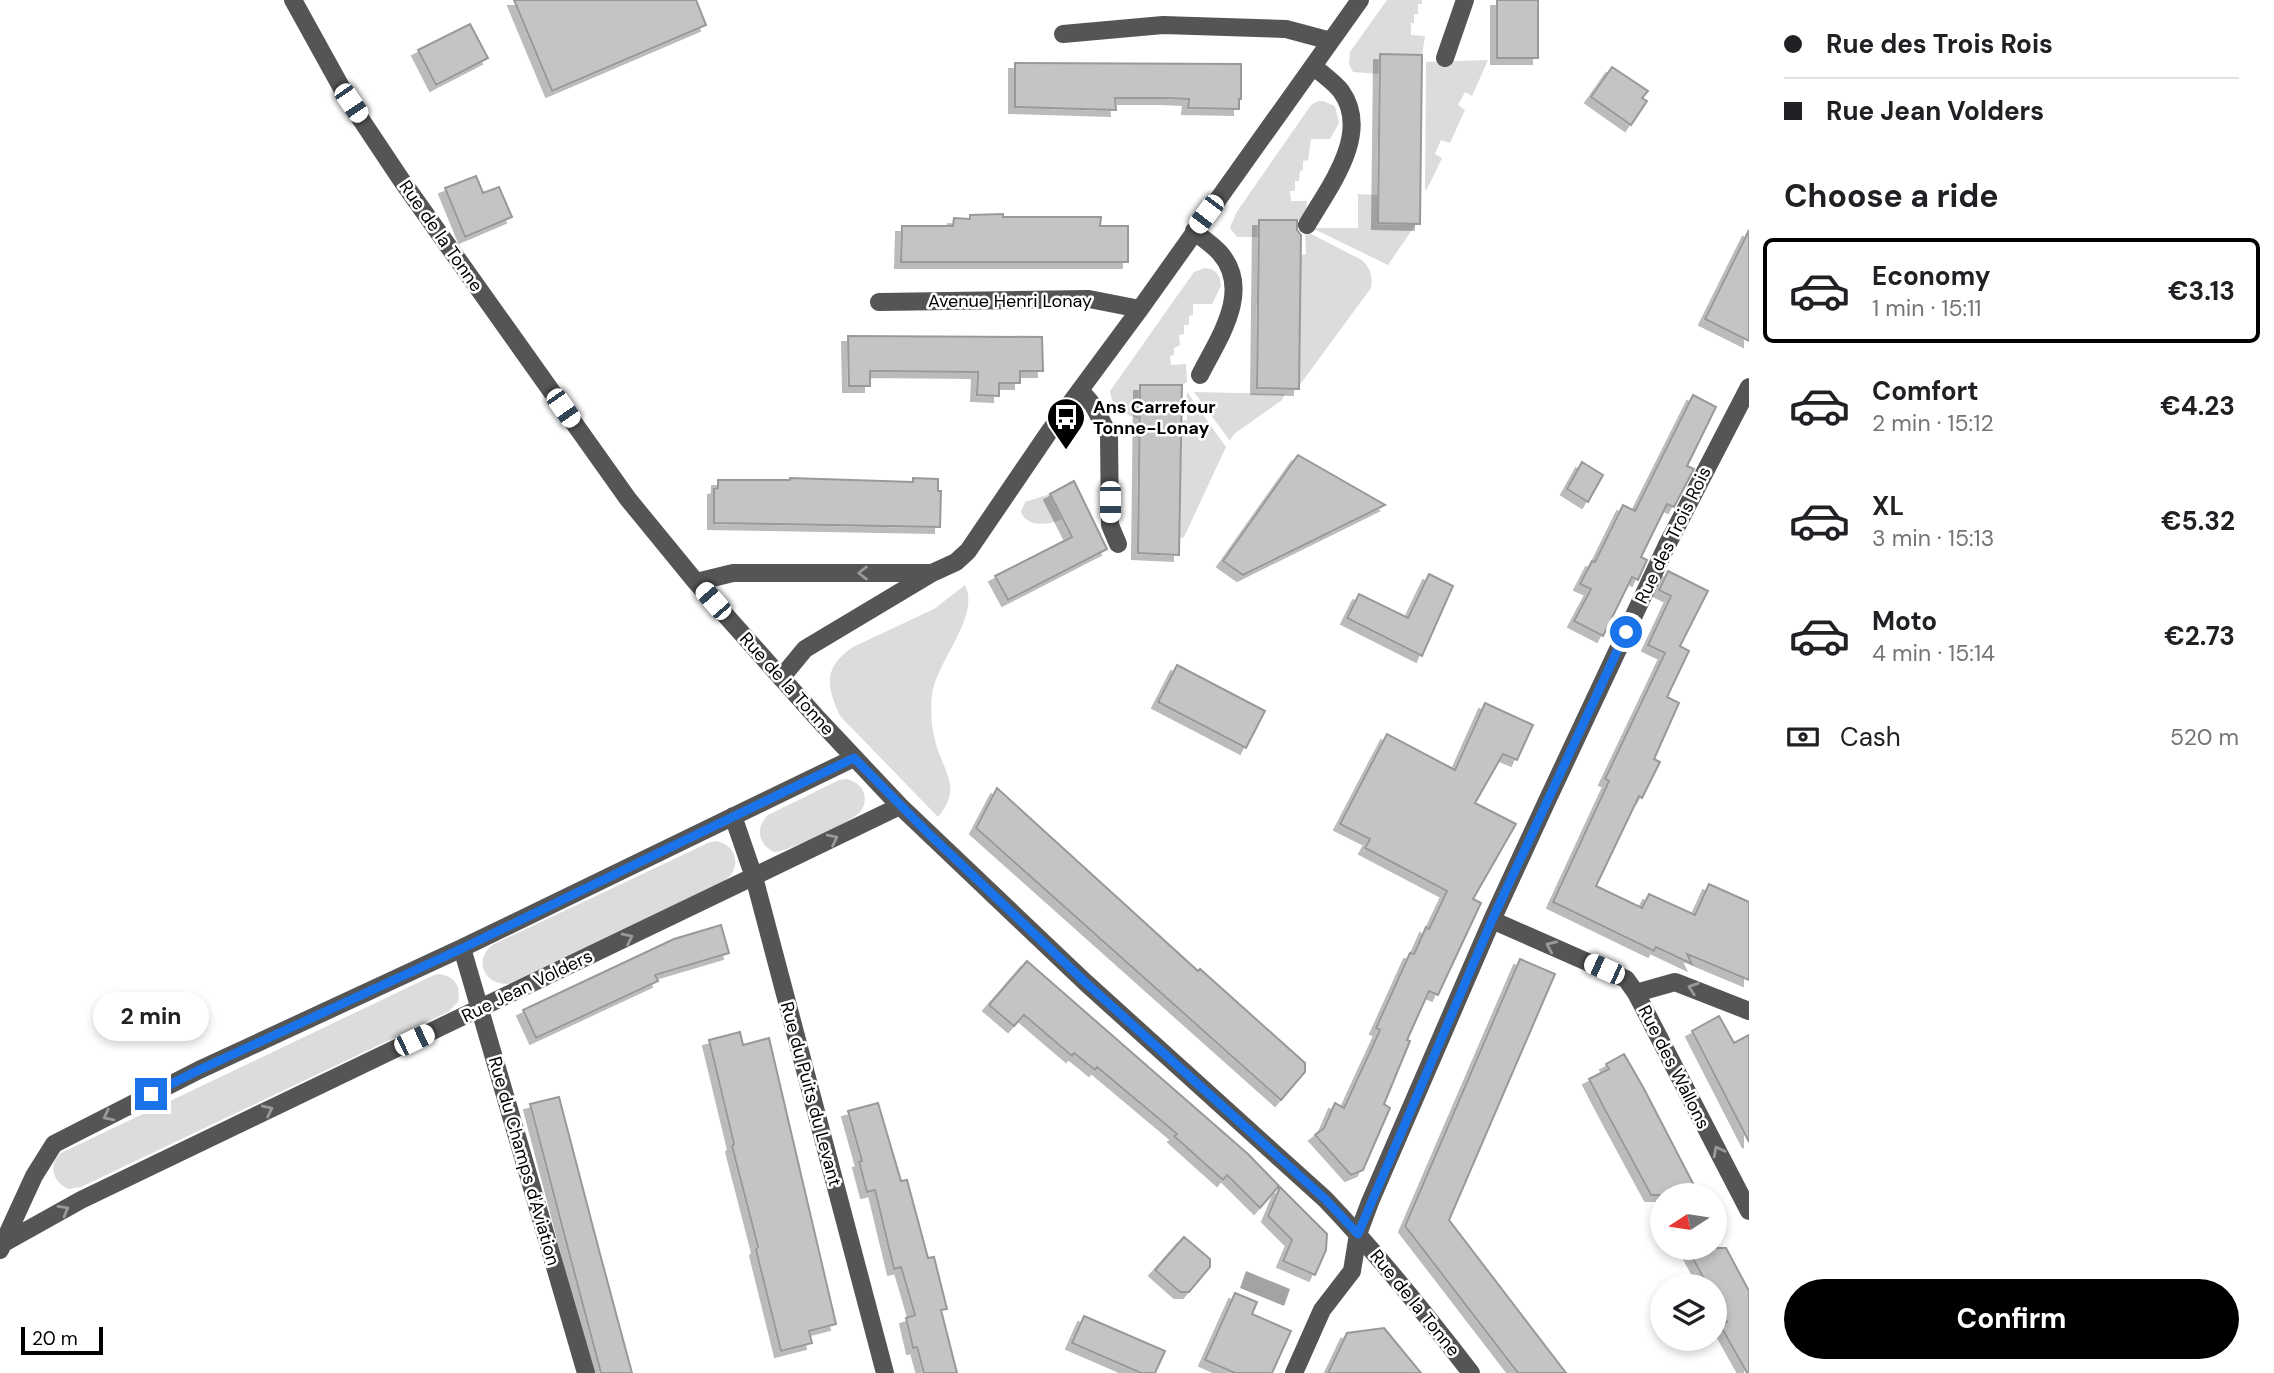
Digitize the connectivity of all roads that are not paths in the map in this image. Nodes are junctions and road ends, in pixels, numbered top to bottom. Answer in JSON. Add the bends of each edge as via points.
{"nodes":[{"id":1,"x":293,"y":0,"type":"edge"},
{"id":2,"x":1360,"y":0,"type":"edge"},
{"id":3,"x":1465,"y":0,"type":"edge"},
{"id":4,"x":1063,"y":34,"type":"dead end"},
{"id":5,"x":1331,"y":41,"type":"junction"},
{"id":6,"x":1445,"y":58,"type":"dead end"},
{"id":7,"x":1313,"y":66,"type":"junction"},
{"id":8,"x":1307,"y":225,"type":"dead end"},
{"id":9,"x":1194,"y":231,"type":"junction"},
{"id":10,"x":879,"y":302,"type":"dead end"},
{"id":11,"x":1140,"y":309,"type":"junction"},
{"id":12,"x":1200,"y":375,"type":"dead end"},
{"id":13,"x":1749,"y":387,"type":"edge"},
{"id":14,"x":1081,"y":391,"type":"junction"},
{"id":15,"x":1118,"y":544,"type":"dead end"},
{"id":16,"x":932,"y":573,"type":"junction"},
{"id":17,"x":696,"y":582,"type":"junction"},
{"id":18,"x":781,"y":678,"type":"junction"},
{"id":19,"x":854,"y":758,"type":"junction"},
{"id":20,"x":900,"y":806,"type":"junction"},
{"id":21,"x":733,"y":816,"type":"junction"},
{"id":22,"x":754,"y":877,"type":"junction"},
{"id":23,"x":1492,"y":920,"type":"junction"},
{"id":24,"x":463,"y":948,"type":"junction"},
{"id":25,"x":1636,"y":993,"type":"junction"},
{"id":26,"x":480,"y":1009,"type":"junction"},
{"id":27,"x":1749,"y":1011,"type":"edge"},
{"id":28,"x":1749,"y":1211,"type":"edge"},
{"id":29,"x":1358,"y":1234,"type":"junction"},
{"id":30,"x":2,"y":1247,"type":"edge"},
{"id":31,"x":586,"y":1373,"type":"edge"},
{"id":32,"x":885,"y":1373,"type":"edge"},
{"id":33,"x":1294,"y":1373,"type":"edge"},
{"id":34,"x":1471,"y":1373,"type":"edge"}],
"edges":[{"from":1,"to":17,"type":"street","name":"Rue de la Tonne","via":[[402,181],[628,499]]},
{"from":2,"to":5,"type":"street"},
{"from":3,"to":6,"type":"street"},
{"from":4,"to":5,"type":"street","via":[[1163,25],[1286,29]]},
{"from":5,"to":7,"type":"street"},
{"from":7,"to":8,"type":"street","via":[[1346,99],[1352,136]]},
{"from":7,"to":9,"type":"street"},
{"from":9,"to":11,"type":"street"},
{"from":9,"to":12,"type":"street","via":[[1220,253],[1234,287],[1232,310]]},
{"from":10,"to":11,"type":"street","name":"Avenue Henri Lonay","via":[[1088,299]]},
{"from":11,"to":14,"type":"street"},
{"from":13,"to":23,"type":"street","name":"Rue des Trois Rois","via":[[1665,547]]},
{"from":14,"to":15,"type":"street","via":[[1109,435],[1110,525]]},
{"from":14,"to":16,"type":"street","via":[[968,551]]},
{"from":16,"to":17,"type":"street","one_way":true,"via":[[733,573]]},
{"from":16,"to":18,"type":"street","via":[[805,649]]},
{"from":17,"to":18,"type":"street","name":"Rue de la Tonne"},
{"from":18,"to":19,"type":"street","name":"Rue de la Tonne"},
{"from":19,"to":20,"type":"street","name":"Rue de la Tonne"},
{"from":19,"to":21,"type":"street","name":"Rue Jean Volders"},
{"from":22,"to":20,"type":"street","name":"Rue Jean Volders","one_way":true},
{"from":20,"to":29,"type":"street","name":"Rue de la Tonne"},
{"from":21,"to":22,"type":"street","name":"Rue du Puits du Levant"},
{"from":21,"to":24,"type":"street","name":"Rue Jean Volders"},
{"from":26,"to":22,"type":"street","name":"Rue Jean Volders","one_way":true},
{"from":22,"to":32,"type":"street","name":"Rue du Puits du Levant"},
{"from":25,"to":23,"type":"street","name":"Rue des Wallons","one_way":true,"via":[[1626,979]]},
{"from":23,"to":29,"type":"street","name":"Rue des Trois Rois"},
{"from":24,"to":26,"type":"street","name":"Rue du Champs d'Aviation"},
{"from":24,"to":30,"type":"street","name":"Rue Jean Volders","one_way":true,"via":[[199,1070],[54,1144],[34,1175]]},
{"from":27,"to":25,"type":"street","one_way":true,"via":[[1675,982]]},
{"from":28,"to":25,"type":"street","name":"Rue des Wallons","one_way":true},
{"from":30,"to":26,"type":"street","name":"Rue Jean Volders","one_way":true,"via":[[81,1200]]},
{"from":26,"to":31,"type":"street","name":"Rue du Champs d'Aviation"},
{"from":29,"to":33,"type":"street","name":"Rue des Trois Rois","via":[[1352,1271],[1322,1310]]},
{"from":29,"to":34,"type":"street","name":"Rue de la Tonne"}]}
